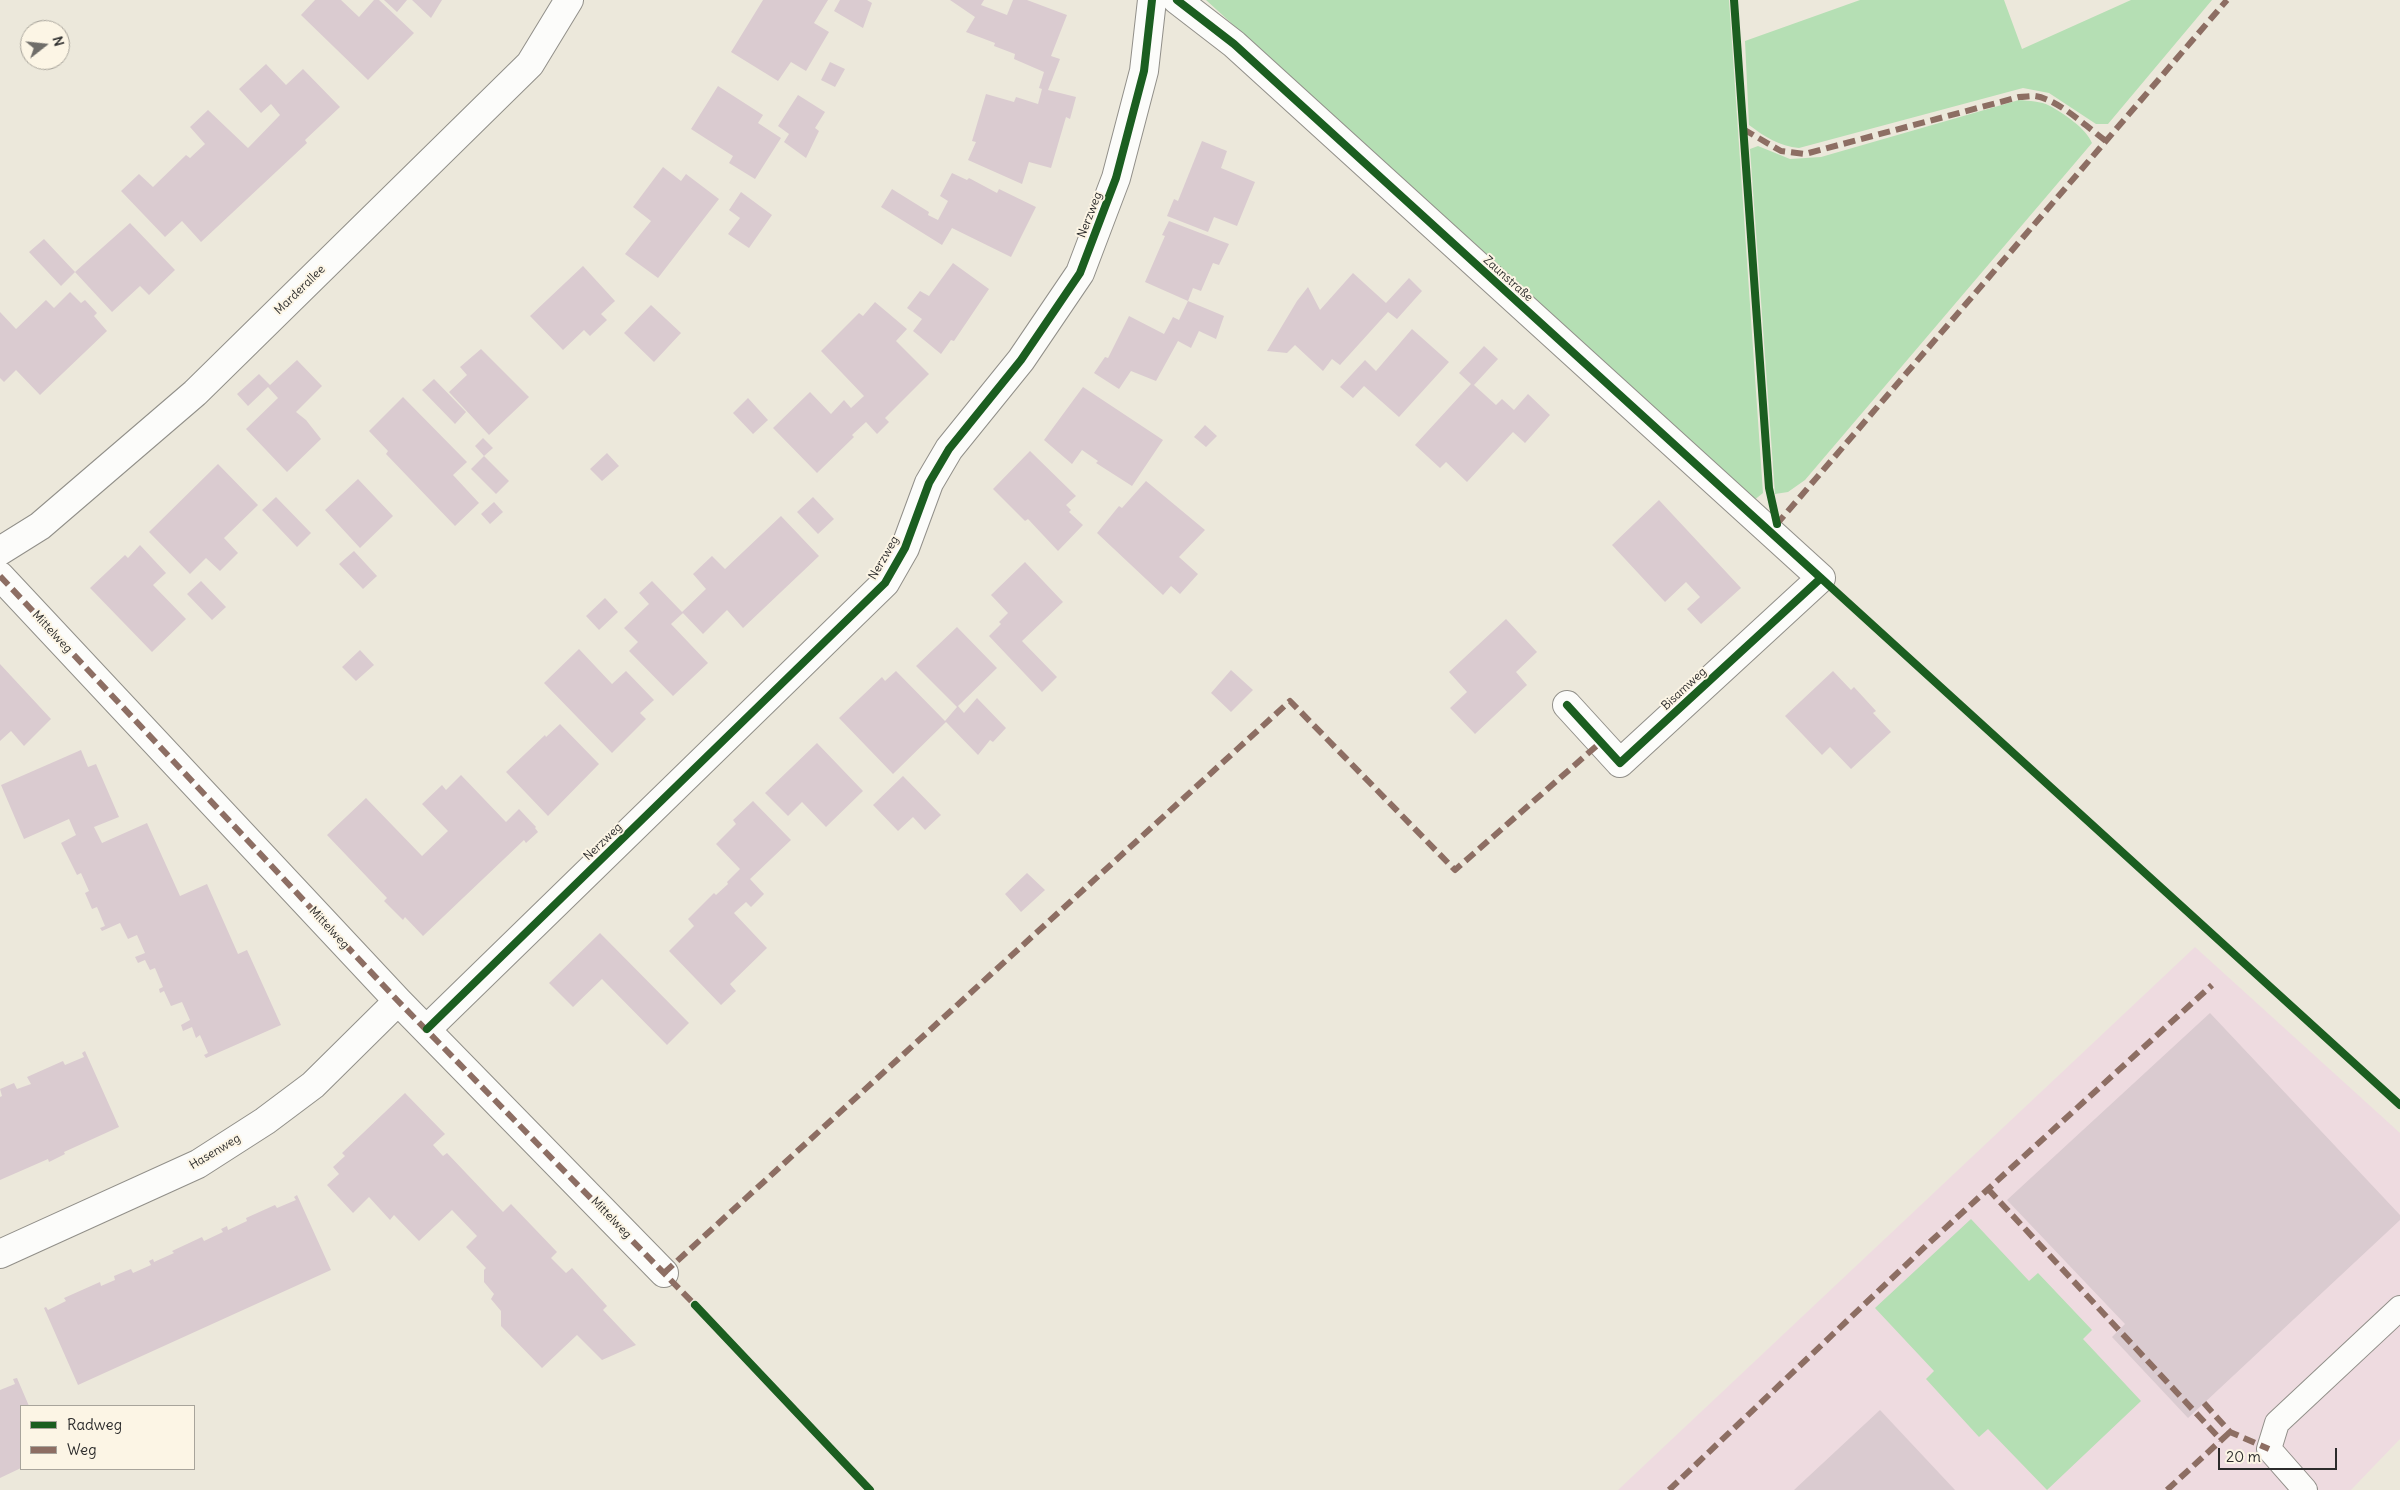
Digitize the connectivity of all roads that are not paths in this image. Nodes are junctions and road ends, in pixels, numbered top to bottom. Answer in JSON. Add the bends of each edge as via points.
{"nodes":[{"id":1,"x":569,"y":0,"type":"edge"},
{"id":2,"x":1152,"y":0,"type":"edge"},
{"id":3,"x":1177,"y":0,"type":"edge"},
{"id":4,"x":0,"y":552,"type":"edge"},
{"id":5,"x":0,"y":576,"type":"edge"},
{"id":6,"x":1821,"y":578,"type":"joint"},
{"id":7,"x":1566,"y":705,"type":"dead end"},
{"id":8,"x":398,"y":1001,"type":"junction"},
{"id":9,"x":427,"y":1028,"type":"junction"},
{"id":10,"x":0,"y":1254,"type":"edge"},
{"id":11,"x":664,"y":1273,"type":"dead end"},
{"id":12,"x":2400,"y":1308,"type":"edge"},
{"id":13,"x":2305,"y":1490,"type":"edge"}],
"edges":[{"from":1,"to":4,"type":"street","name":"Marderallee","via":[[530,64],[195,393],[40,526]]},
{"from":2,"to":9,"type":"street","name":"Nerzweg","via":[[1144,71],[1121,160],[1080,273],[1021,360],[949,449],[929,483],[905,548],[885,583]]},
{"from":3,"to":6,"type":"street","name":"Zaunstraße","via":[[1234,44]]},
{"from":5,"to":8,"type":"street","name":"Mittelweg"},
{"from":6,"to":7,"type":"street","name":"Bisamweg","via":[[1620,763]]},
{"from":8,"to":9,"type":"street","name":"Mittelweg"},
{"from":8,"to":10,"type":"street","name":"Hasenweg","via":[[312,1085],[266,1121],[198,1164]]},
{"from":9,"to":11,"type":"street","name":"Mittelweg"},
{"from":12,"to":13,"type":"lane","via":[[2276,1423],[2269,1448]]}]}
